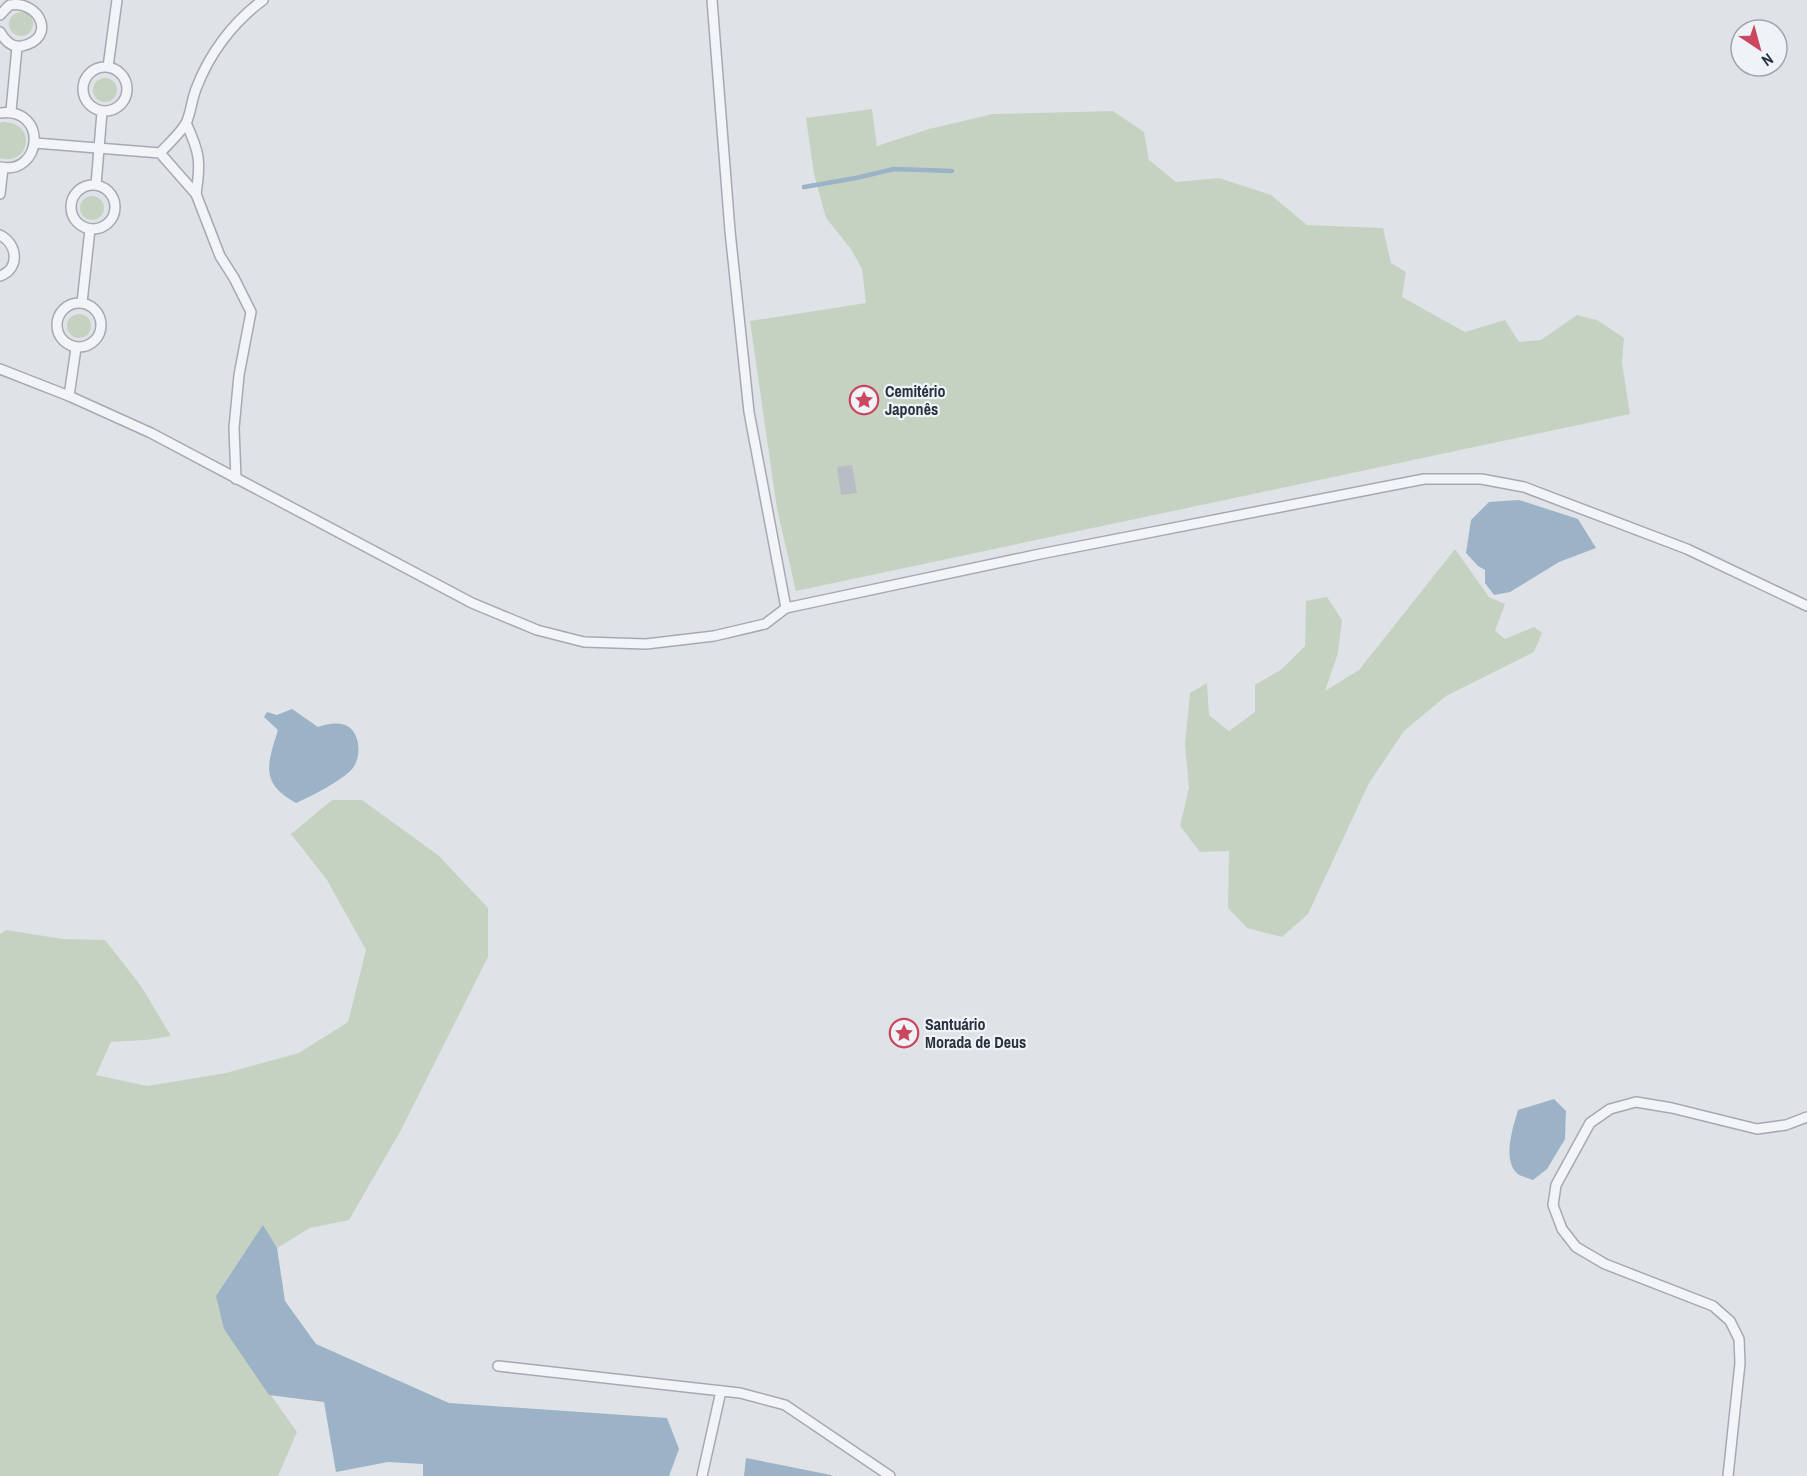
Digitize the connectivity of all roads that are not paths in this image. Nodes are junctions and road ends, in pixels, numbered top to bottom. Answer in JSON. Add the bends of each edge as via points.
{"nodes":[{"id":1,"x":117,"y":0,"type":"edge"},
{"id":2,"x":263,"y":0,"type":"edge"},
{"id":3,"x":712,"y":0,"type":"edge"},
{"id":4,"x":23,"y":1,"type":"edge"},
{"id":5,"x":0,"y":15,"type":"edge"},
{"id":6,"x":0,"y":32,"type":"edge"},
{"id":7,"x":17,"y":47,"type":"junction"},
{"id":8,"x":108,"y":67,"type":"junction"},
{"id":9,"x":10,"y":111,"type":"junction"},
{"id":10,"x":102,"y":112,"type":"junction"},
{"id":11,"x":0,"y":113,"type":"edge"},
{"id":12,"x":186,"y":123,"type":"junction"},
{"id":13,"x":35,"y":144,"type":"junction"},
{"id":14,"x":99,"y":148,"type":"junction"},
{"id":15,"x":160,"y":153,"type":"junction"},
{"id":16,"x":2,"y":167,"type":"edge"},
{"id":17,"x":96,"y":185,"type":"junction"},
{"id":18,"x":0,"y":194,"type":"edge"},
{"id":19,"x":196,"y":194,"type":"junction"},
{"id":20,"x":90,"y":229,"type":"junction"},
{"id":21,"x":0,"y":236,"type":"edge"},
{"id":22,"x":0,"y":276,"type":"edge"},
{"id":23,"x":82,"y":303,"type":"junction"},
{"id":24,"x":76,"y":348,"type":"junction"},
{"id":25,"x":0,"y":369,"type":"edge"},
{"id":26,"x":69,"y":396,"type":"junction"},
{"id":27,"x":236,"y":478,"type":"junction"},
{"id":28,"x":1807,"y":606,"type":"edge"},
{"id":29,"x":786,"y":608,"type":"junction"},
{"id":30,"x":1807,"y":1117,"type":"edge"},
{"id":31,"x":498,"y":1366,"type":"dead end"},
{"id":32,"x":721,"y":1391,"type":"junction"},
{"id":33,"x":702,"y":1476,"type":"edge"},
{"id":34,"x":891,"y":1476,"type":"edge"},
{"id":35,"x":1728,"y":1476,"type":"edge"}],
"edges":[{"from":1,"to":8,"type":"lane"},
{"from":2,"to":12,"type":"lane","via":[[229,32],[209,60]]},
{"from":3,"to":29,"type":"lane","via":[[749,412]]},
{"from":4,"to":5,"type":"lane","via":[[10,5]]},
{"from":4,"to":7,"type":"lane","via":[[36,8],[42,20],[41,34],[31,44]]},
{"from":6,"to":7,"type":"lane","via":[[5,41]]},
{"from":7,"to":9,"type":"lane"},
{"from":8,"to":10,"type":"lane","via":[[120,73],[127,85],[125,99],[116,109]]},
{"from":8,"to":10,"type":"lane","via":[[94,70],[84,80],[83,94],[89,106]]},
{"from":9,"to":11,"type":"lane"},
{"from":9,"to":13,"type":"lane","via":[[24,117],[33,129]]},
{"from":10,"to":14,"type":"lane"},
{"from":12,"to":15,"type":"lane"},
{"from":12,"to":19,"type":"lane","via":[[197,146],[200,166]]},
{"from":13,"to":14,"type":"lane"},
{"from":13,"to":16,"type":"lane","via":[[29,157],[17,166]]},
{"from":14,"to":15,"type":"lane"},
{"from":14,"to":17,"type":"lane"},
{"from":15,"to":19,"type":"lane"},
{"from":16,"to":18,"type":"lane"},
{"from":17,"to":20,"type":"lane","via":[[108,190],[115,203],[113,216],[104,227]]},
{"from":17,"to":20,"type":"lane","via":[[82,188],[72,197],[71,211],[77,224]]},
{"from":19,"to":27,"type":"lane","via":[[220,256],[251,312],[235,418]]},
{"from":20,"to":23,"type":"lane"},
{"from":21,"to":22,"type":"lane","via":[[8,239],[15,251],[13,265]]},
{"from":23,"to":24,"type":"lane","via":[[68,306],[59,316],[57,330],[64,342]]},
{"from":23,"to":24,"type":"lane","via":[[95,309],[101,321],[99,335],[90,345]]},
{"from":24,"to":26,"type":"lane"},
{"from":25,"to":26,"type":"lane"},
{"from":26,"to":27,"type":"lane"},
{"from":27,"to":29,"type":"lane","via":[[472,603],[537,630],[584,642],[646,644],[714,636],[765,624]]},
{"from":28,"to":29,"type":"lane","via":[[1687,549],[1524,487],[1481,479],[1424,479]]},
{"from":30,"to":35,"type":"lane","via":[[1757,1129],[1636,1102],[1610,1109],[1590,1123],[1556,1185],[1553,1206],[1562,1229],[1576,1247],[1605,1264],[1713,1306],[1730,1321],[1739,1340],[1740,1363]]},
{"from":31,"to":32,"type":"lane"},
{"from":32,"to":33,"type":"lane"},
{"from":32,"to":34,"type":"lane","via":[[785,1406]]}]}
